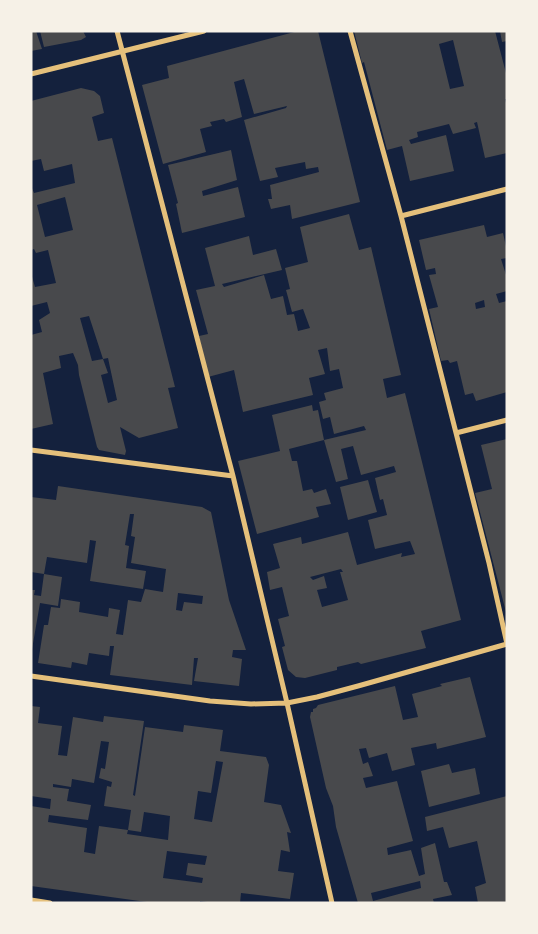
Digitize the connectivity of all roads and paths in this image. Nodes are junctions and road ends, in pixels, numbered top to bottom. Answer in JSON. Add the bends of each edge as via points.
{"nodes":[{"id":1,"x":117,"y":31,"type":"edge"},
{"id":2,"x":204,"y":31,"type":"edge"},
{"id":3,"x":350,"y":31,"type":"edge"},
{"id":4,"x":122,"y":51,"type":"junction"},
{"id":5,"x":31,"y":74,"type":"edge"},
{"id":6,"x":507,"y":189,"type":"edge"},
{"id":7,"x":401,"y":216,"type":"junction"},
{"id":8,"x":507,"y":420,"type":"edge"},
{"id":9,"x":456,"y":433,"type":"junction"},
{"id":10,"x":31,"y":450,"type":"edge"},
{"id":11,"x":234,"y":476,"type":"junction"},
{"id":12,"x":507,"y":644,"type":"edge"},
{"id":13,"x":31,"y":676,"type":"edge"},
{"id":14,"x":287,"y":702,"type":"junction"},
{"id":15,"x":31,"y":900,"type":"edge"},
{"id":16,"x":50,"y":903,"type":"edge"},
{"id":17,"x":332,"y":903,"type":"edge"}],
"edges":[{"from":1,"to":4,"type":"street"},
{"from":2,"to":4,"type":"street"},
{"from":3,"to":7,"type":"street"},
{"from":4,"to":5,"type":"street"},
{"from":4,"to":11,"type":"street"},
{"from":6,"to":7,"type":"street"},
{"from":7,"to":9,"type":"street"},
{"from":8,"to":9,"type":"street"},
{"from":9,"to":12,"type":"street"},
{"from":10,"to":11,"type":"street"},
{"from":11,"to":14,"type":"street"},
{"from":12,"to":14,"type":"street","via":[[317,697]]},
{"from":13,"to":14,"type":"street","via":[[210,702]]},
{"from":14,"to":17,"type":"street"},
{"from":15,"to":16,"type":"street"}]}
